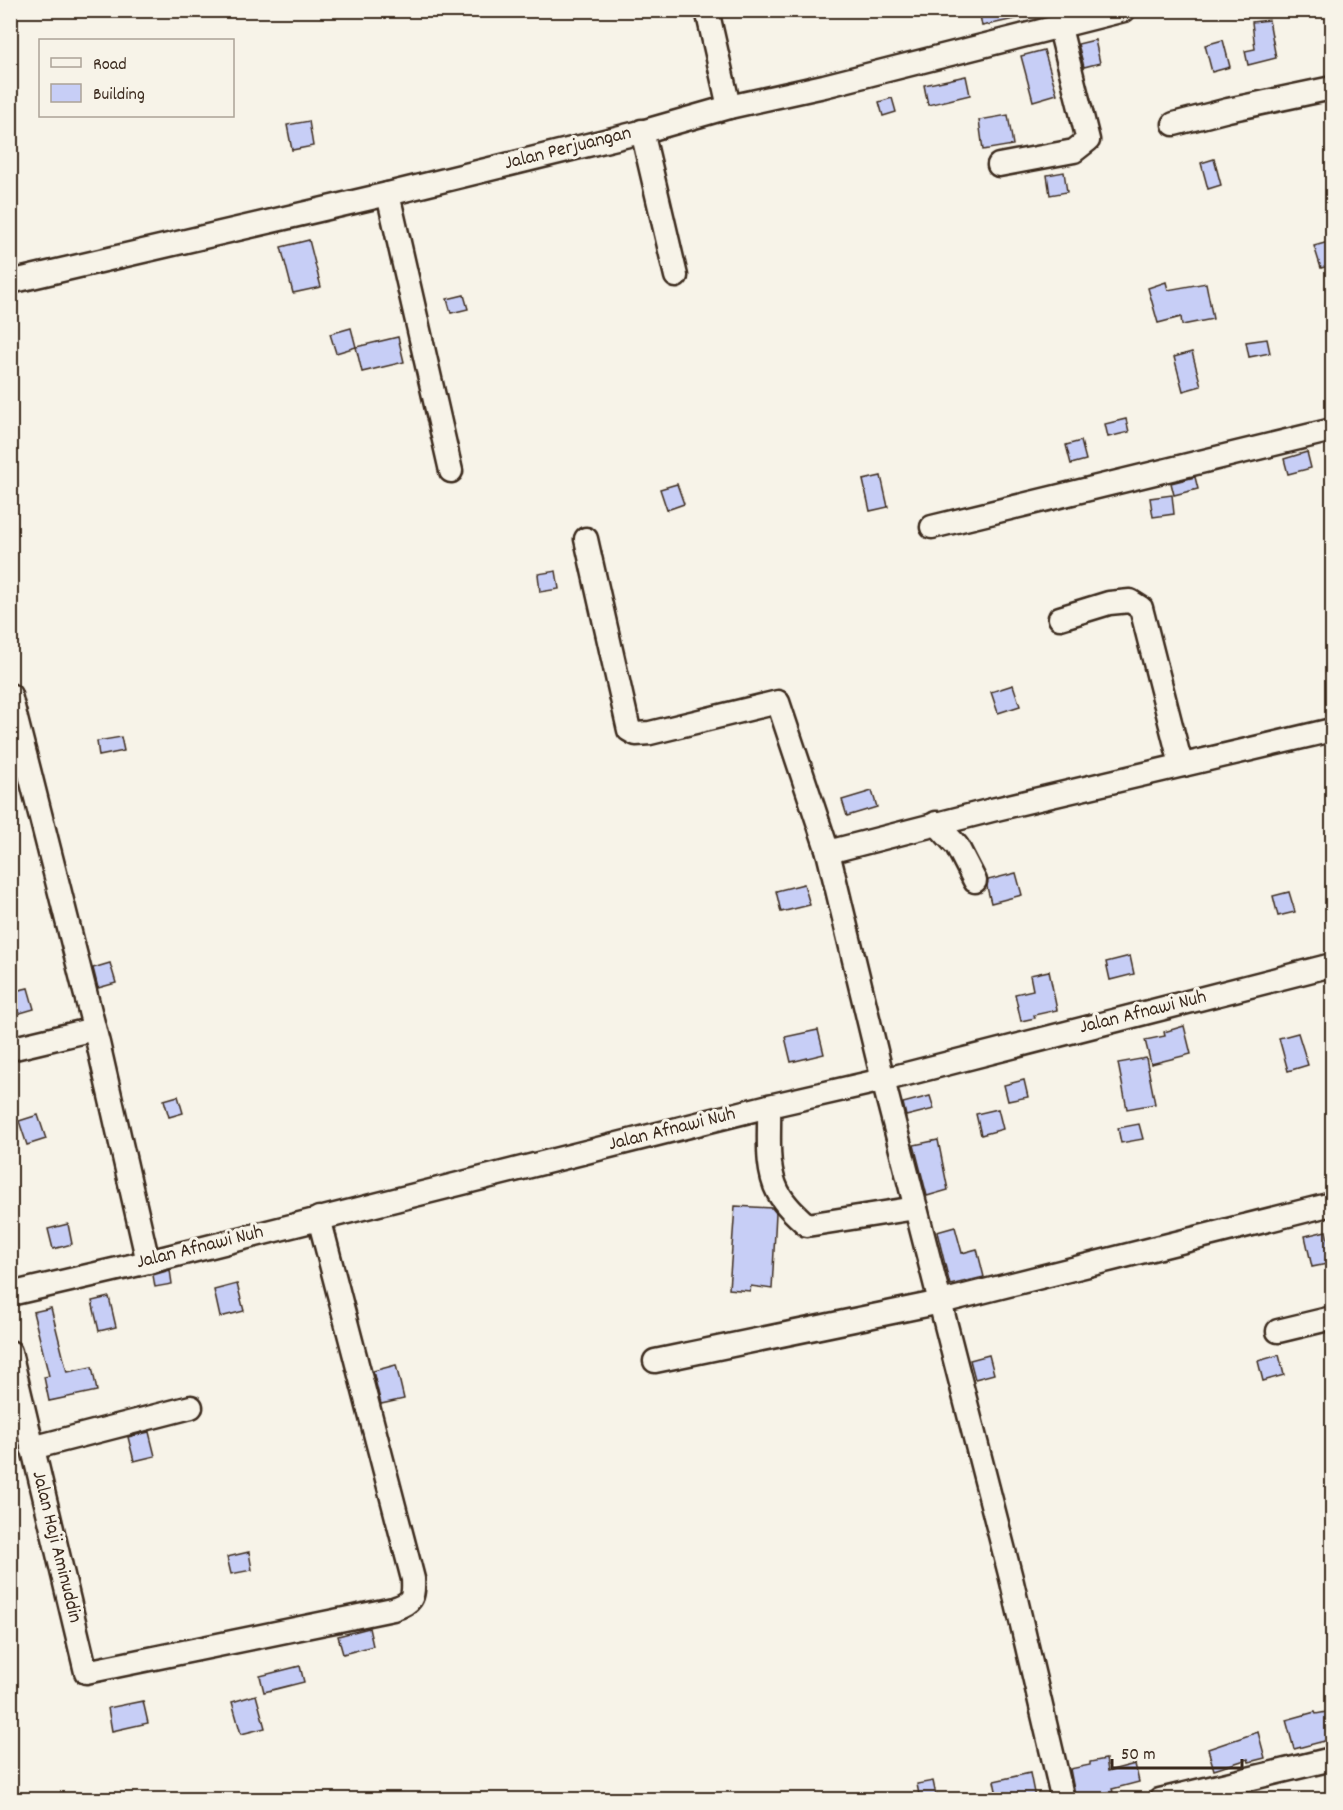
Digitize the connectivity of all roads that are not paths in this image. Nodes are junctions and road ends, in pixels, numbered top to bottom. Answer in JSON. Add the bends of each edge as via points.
{"nodes":[{"id":1,"x":707,"y":10,"type":"edge"},
{"id":2,"x":1124,"y":10,"type":"edge"},
{"id":3,"x":1060,"y":28,"type":"junction"},
{"id":4,"x":1332,"y":88,"type":"edge"},
{"id":5,"x":729,"y":108,"type":"junction"},
{"id":6,"x":1174,"y":124,"type":"dead end"},
{"id":7,"x":642,"y":131,"type":"junction"},
{"id":8,"x":999,"y":165,"type":"dead end"},
{"id":9,"x":388,"y":194,"type":"junction"},
{"id":10,"x":676,"y":276,"type":"dead end"},
{"id":11,"x":10,"y":282,"type":"edge"},
{"id":12,"x":1332,"y":430,"type":"edge"},
{"id":13,"x":451,"y":471,"type":"dead end"},
{"id":14,"x":932,"y":526,"type":"dead end"},
{"id":15,"x":585,"y":539,"type":"dead end"},
{"id":16,"x":1060,"y":618,"type":"dead end"},
{"id":17,"x":10,"y":695,"type":"edge"},
{"id":18,"x":15,"y":728,"type":"edge"},
{"id":19,"x":1332,"y":730,"type":"edge"},
{"id":20,"x":1183,"y":765,"type":"junction"},
{"id":21,"x":936,"y":823,"type":"junction"},
{"id":22,"x":828,"y":852,"type":"junction"},
{"id":23,"x":975,"y":881,"type":"dead end"},
{"id":24,"x":1332,"y":965,"type":"edge"},
{"id":25,"x":94,"y":1029,"type":"junction"},
{"id":26,"x":10,"y":1049,"type":"edge"},
{"id":27,"x":883,"y":1080,"type":"junction"},
{"id":28,"x":770,"y":1106,"type":"junction"},
{"id":29,"x":1332,"y":1204,"type":"edge"},
{"id":30,"x":916,"y":1208,"type":"junction"},
{"id":31,"x":319,"y":1218,"type":"junction"},
{"id":32,"x":148,"y":1262,"type":"junction"},
{"id":33,"x":10,"y":1294,"type":"edge"},
{"id":34,"x":941,"y":1302,"type":"junction"},
{"id":35,"x":1332,"y":1318,"type":"edge"},
{"id":36,"x":1278,"y":1330,"type":"dead end"},
{"id":37,"x":10,"y":1352,"type":"edge"},
{"id":38,"x":655,"y":1361,"type":"dead end"},
{"id":39,"x":191,"y":1407,"type":"dead end"},
{"id":40,"x":32,"y":1448,"type":"junction"},
{"id":41,"x":1332,"y":1759,"type":"edge"},
{"id":42,"x":1063,"y":1800,"type":"edge"},
{"id":43,"x":1160,"y":1800,"type":"edge"}],
"edges":[{"from":1,"to":5,"type":"street"},
{"from":2,"to":3,"type":"street","name":"Jalan Perjuangan"},
{"from":3,"to":5,"type":"street","name":"Jalan Perjuangan"},
{"from":3,"to":8,"type":"street","via":[[1088,140],[1074,152]]},
{"from":4,"to":6,"type":"street"},
{"from":5,"to":7,"type":"street","name":"Jalan Perjuangan"},
{"from":7,"to":9,"type":"street","name":"Jalan Perjuangan"},
{"from":7,"to":10,"type":"street"},
{"from":9,"to":11,"type":"street","name":"Jalan Perjuangan"},
{"from":9,"to":13,"type":"street"},
{"from":12,"to":14,"type":"street"},
{"from":15,"to":22,"type":"street","via":[[629,730],[650,733],[778,702]]},
{"from":16,"to":20,"type":"street","via":[[1109,603],[1130,601],[1141,608]]},
{"from":17,"to":18,"type":"street"},
{"from":18,"to":25,"type":"street"},
{"from":19,"to":20,"type":"street"},
{"from":20,"to":21,"type":"street"},
{"from":21,"to":22,"type":"street"},
{"from":21,"to":23,"type":"street","via":[[957,846]]},
{"from":22,"to":27,"type":"street"},
{"from":24,"to":27,"type":"street","name":"Jalan Afnawi Nuh"},
{"from":25,"to":26,"type":"street"},
{"from":25,"to":32,"type":"street"},
{"from":27,"to":28,"type":"street","name":"Jalan Afnawi Nuh"},
{"from":27,"to":30,"type":"street"},
{"from":28,"to":30,"type":"street","via":[[772,1173],[786,1203],[807,1225]]},
{"from":28,"to":31,"type":"street","name":"Jalan Afnawi Nuh"},
{"from":29,"to":34,"type":"street"},
{"from":30,"to":34,"type":"street"},
{"from":31,"to":32,"type":"street","name":"Jalan Afnawi Nuh"},
{"from":31,"to":40,"type":"street","name":"Jalan Haji Aminuddin","via":[[413,1578],[414,1593],[407,1604],[86,1672]]},
{"from":32,"to":33,"type":"street","name":"Jalan Afnawi Nuh"},
{"from":34,"to":38,"type":"street"},
{"from":34,"to":42,"type":"street"},
{"from":35,"to":36,"type":"street"},
{"from":37,"to":40,"type":"street","name":"Jalan Haji Aminuddin"},
{"from":39,"to":40,"type":"street"},
{"from":41,"to":43,"type":"street"}]}
